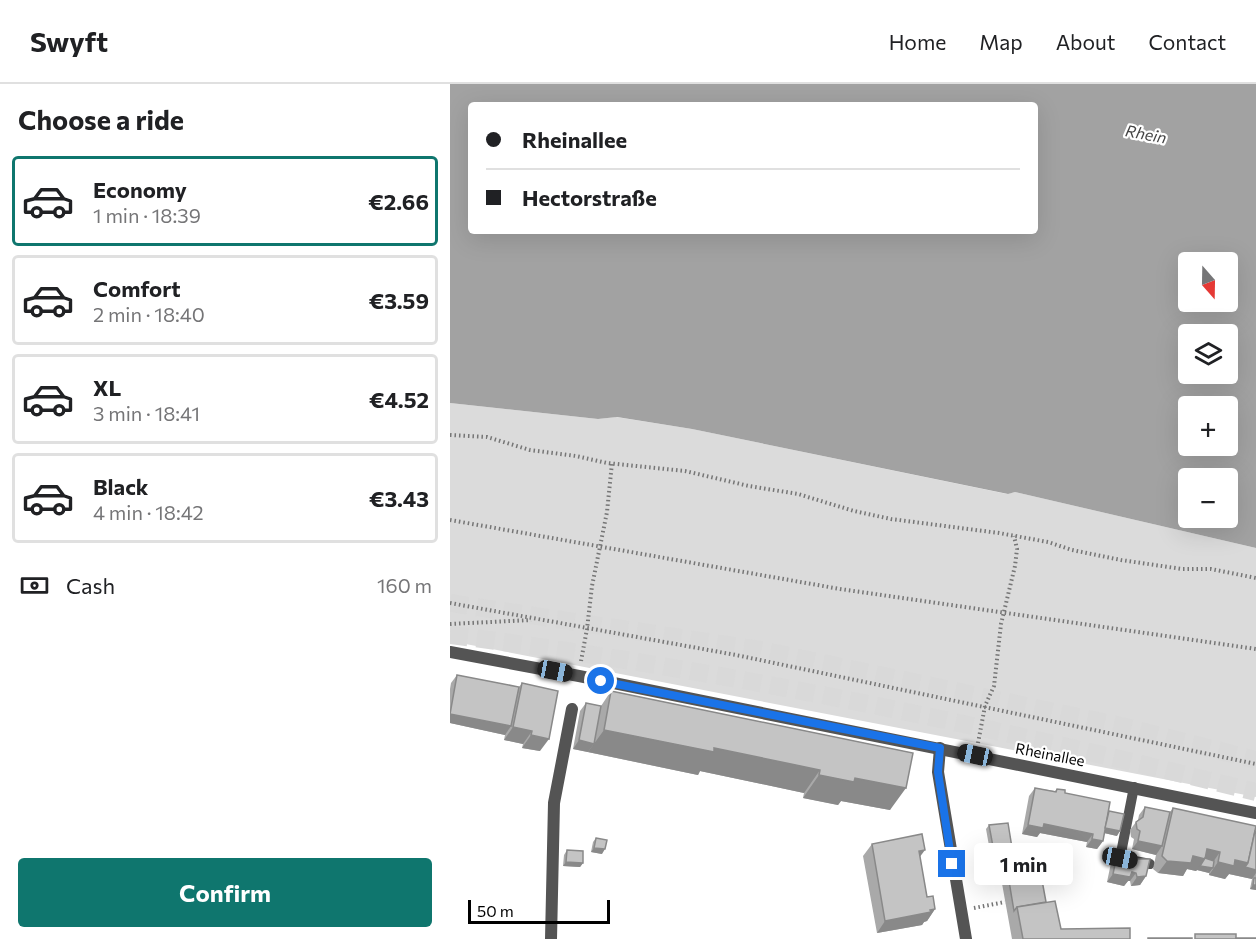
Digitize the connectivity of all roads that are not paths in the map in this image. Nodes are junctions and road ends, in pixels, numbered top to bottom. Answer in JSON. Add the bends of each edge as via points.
{"nodes":[{"id":1,"x":450,"y":652,"type":"edge"},
{"id":2,"x":572,"y":709,"type":"dead end"},
{"id":3,"x":940,"y":748,"type":"junction"},
{"id":4,"x":1134,"y":787,"type":"junction"},
{"id":5,"x":1256,"y":813,"type":"edge"},
{"id":6,"x":1150,"y":864,"type":"edge"},
{"id":7,"x":551,"y":939,"type":"edge"},
{"id":8,"x":966,"y":939,"type":"edge"}],
"edges":[{"from":1,"to":3,"type":"street","name":"Rheinallee"},
{"from":2,"to":7,"type":"street","via":[[554,803]]},
{"from":3,"to":4,"type":"street","name":"Rheinallee"},
{"from":3,"to":8,"type":"street","via":[[938,772]]},
{"from":4,"to":5,"type":"street","name":"Rheinallee"},
{"from":4,"to":6,"type":"lane","via":[[1120,858]]}]}
